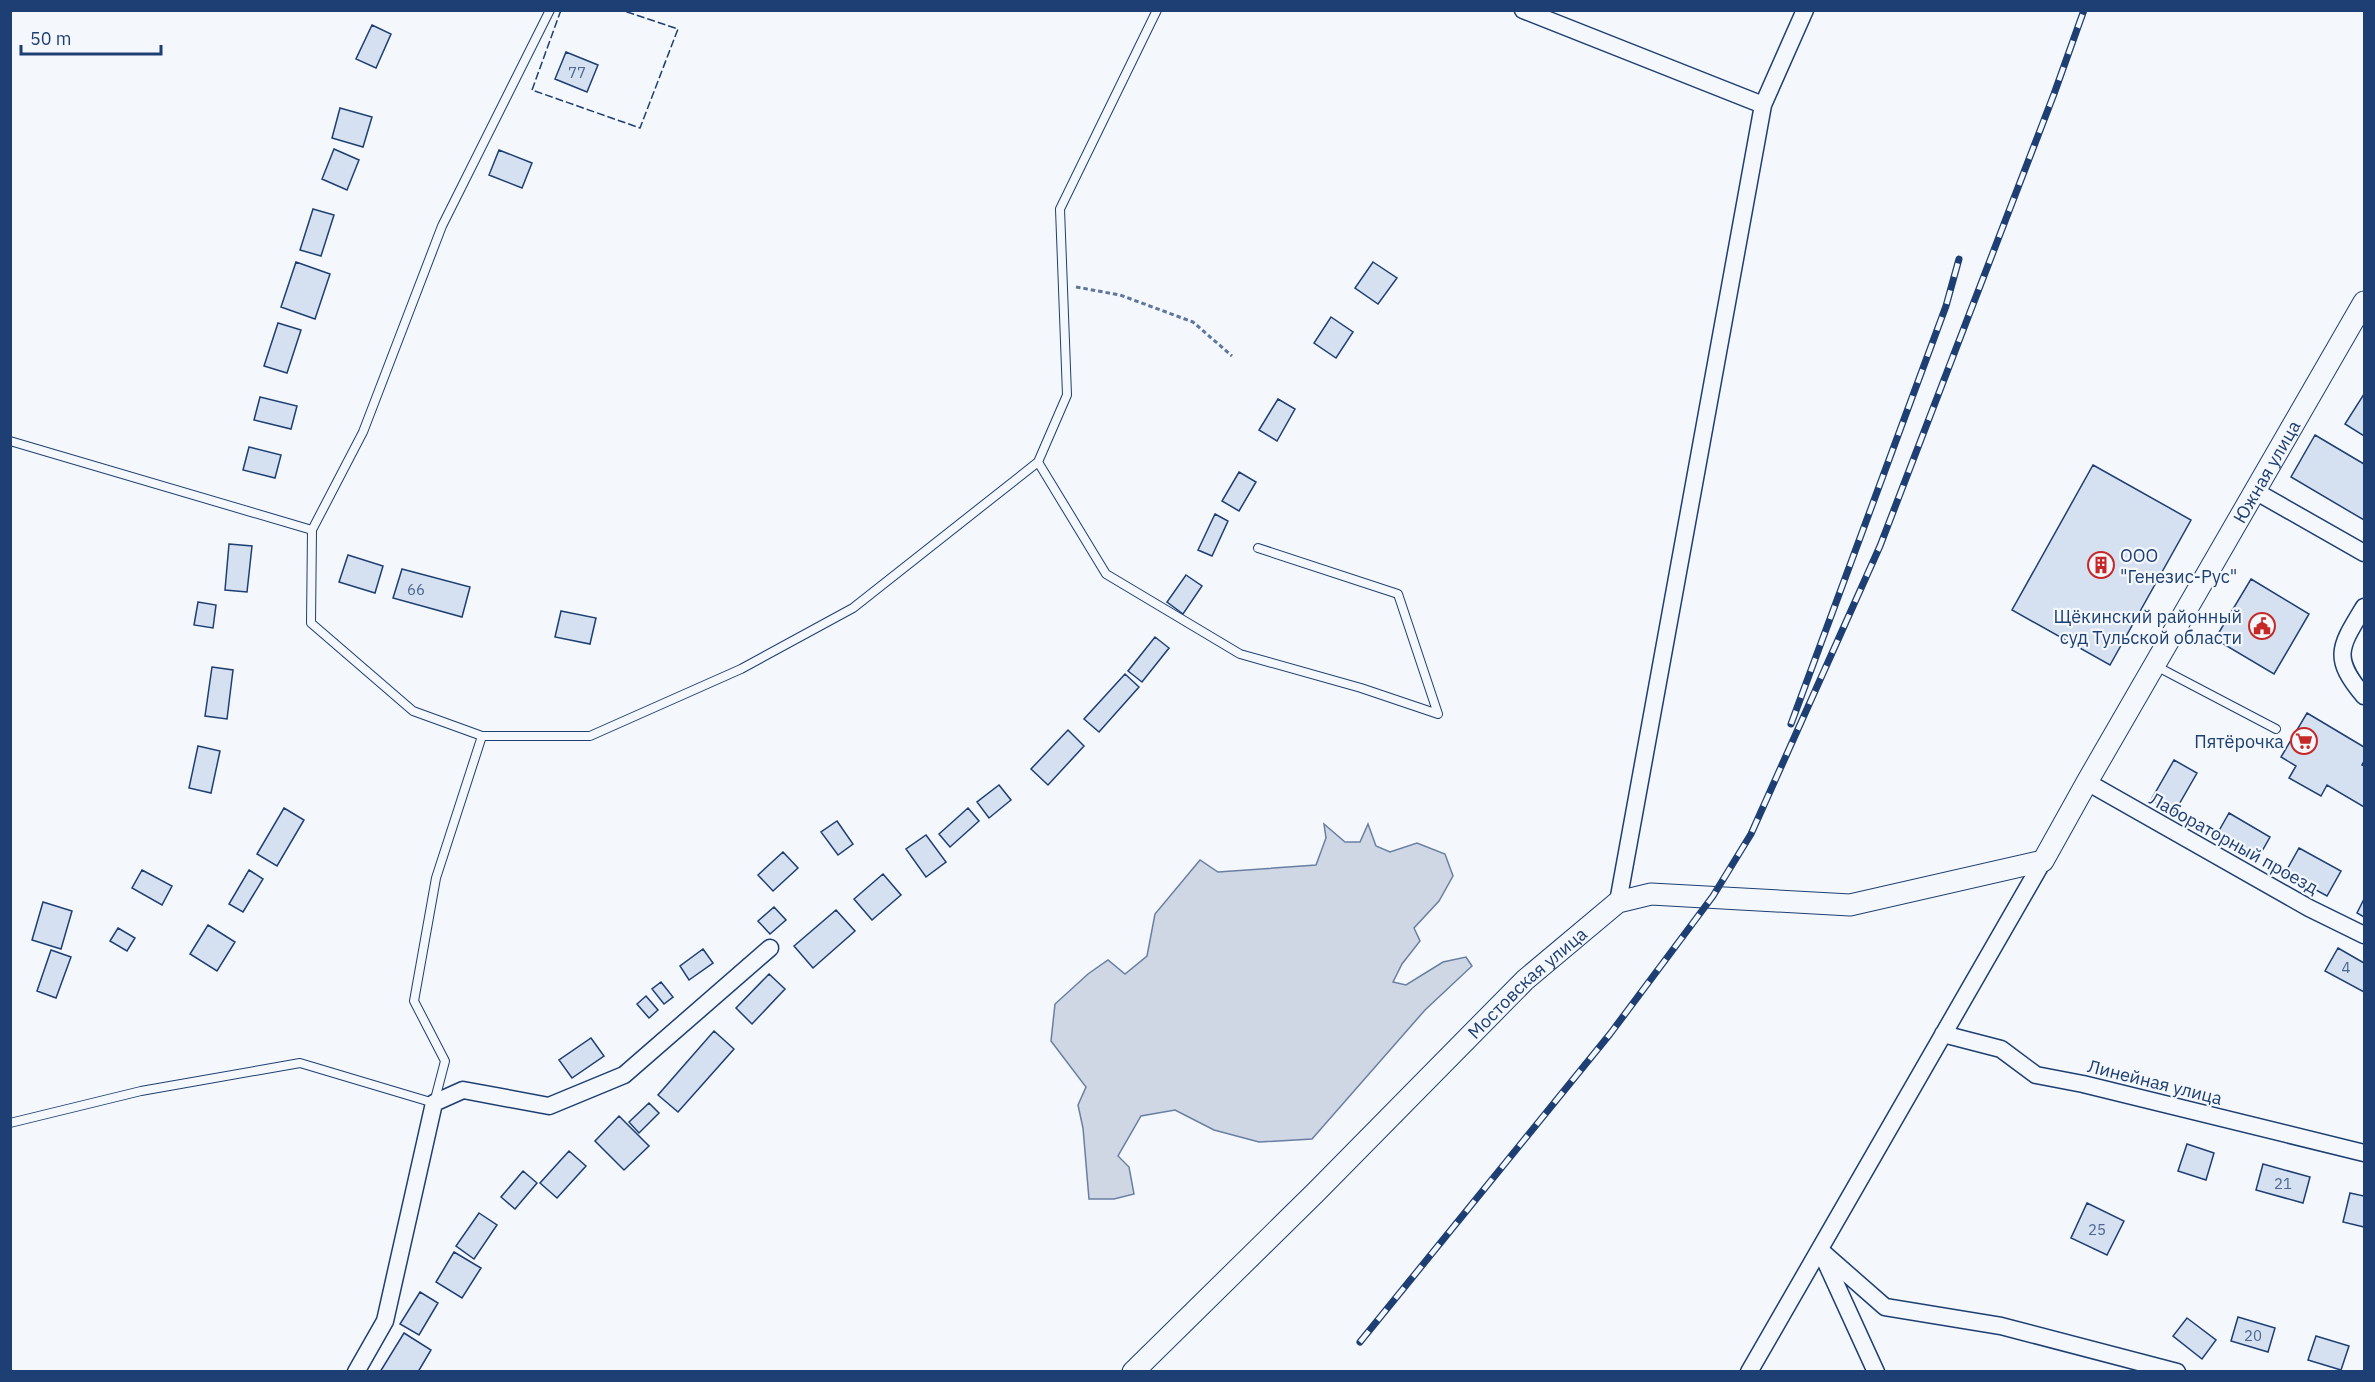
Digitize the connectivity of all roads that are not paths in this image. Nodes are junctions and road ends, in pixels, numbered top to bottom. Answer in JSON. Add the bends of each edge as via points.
{"nodes":[{"id":1,"x":550,"y":10,"type":"edge"},
{"id":2,"x":1157,"y":10,"type":"edge"},
{"id":3,"x":1523,"y":10,"type":"edge"},
{"id":4,"x":1805,"y":10,"type":"edge"},
{"id":5,"x":1763,"y":105,"type":"junction"},
{"id":6,"x":2364,"y":302,"type":"edge"},
{"id":7,"x":10,"y":441,"type":"edge"},
{"id":8,"x":1038,"y":462,"type":"junction"},
{"id":9,"x":2255,"y":491,"type":"junction"},
{"id":10,"x":312,"y":530,"type":"junction"},
{"id":11,"x":1258,"y":548,"type":"dead end"},
{"id":12,"x":2364,"y":553,"type":"edge"},
{"id":13,"x":2364,"y":607,"type":"edge"},
{"id":14,"x":2154,"y":665,"type":"junction"},
{"id":15,"x":2364,"y":696,"type":"edge"},
{"id":16,"x":2276,"y":729,"type":"dead end"},
{"id":17,"x":482,"y":736,"type":"junction"},
{"id":18,"x":2087,"y":782,"type":"junction"},
{"id":19,"x":2043,"y":861,"type":"junction"},
{"id":20,"x":1618,"y":902,"type":"junction"},
{"id":21,"x":2364,"y":935,"type":"edge"},
{"id":22,"x":770,"y":948,"type":"dead end"},
{"id":23,"x":1943,"y":1034,"type":"junction"},
{"id":24,"x":434,"y":1103,"type":"junction"},
{"id":25,"x":10,"y":1123,"type":"edge"},
{"id":26,"x":2364,"y":1154,"type":"edge"},
{"id":27,"x":1820,"y":1250,"type":"junction"},
{"id":28,"x":356,"y":1371,"type":"edge"},
{"id":29,"x":1133,"y":1371,"type":"edge"},
{"id":30,"x":1749,"y":1371,"type":"edge"},
{"id":31,"x":1876,"y":1371,"type":"edge"},
{"id":32,"x":2177,"y":1371,"type":"edge"}],
"edges":[{"from":1,"to":10,"type":"lane","via":[[442,226],[363,432]]},
{"from":2,"to":8,"type":"lane","via":[[1060,209],[1067,395]]},
{"from":3,"to":5,"type":"street"},
{"from":4,"to":5,"type":"street"},
{"from":5,"to":20,"type":"street"},
{"from":6,"to":9,"type":"street","name":"Южная улица"},
{"from":7,"to":10,"type":"lane"},
{"from":8,"to":11,"type":"lane","via":[[1106,574],[1240,654],[1438,714],[1398,594]]},
{"from":8,"to":17,"type":"lane","via":[[853,608],[741,669],[590,736]]},
{"from":9,"to":12,"type":"street"},
{"from":9,"to":14,"type":"street","name":"Южная улица"},
{"from":10,"to":17,"type":"lane","via":[[310,623],[413,711]]},
{"from":13,"to":15,"type":"street","via":[[2341,655],[2352,682]]},
{"from":14,"to":16,"type":"lane"},
{"from":14,"to":18,"type":"street","name":"Южная улица"},
{"from":17,"to":24,"type":"lane","via":[[436,878],[414,1001],[445,1061]]},
{"from":18,"to":19,"type":"street","name":"Южная улица"},
{"from":18,"to":21,"type":"street","name":"Лабораторный проезд"},
{"from":19,"to":20,"type":"street","name":"Мостовская улица","via":[[1850,905],[1651,894]]},
{"from":19,"to":23,"type":"street"},
{"from":20,"to":29,"type":"street","name":"Мостовская улица","via":[[1525,980]]},
{"from":22,"to":24,"type":"street","via":[[624,1075],[549,1106],[463,1090]]},
{"from":23,"to":26,"type":"street","name":"Линейная улица","via":[[2001,1049],[2036,1075]]},
{"from":23,"to":27,"type":"street"},
{"from":24,"to":25,"type":"lane","via":[[300,1063],[141,1091]]},
{"from":24,"to":28,"type":"street","via":[[385,1321]]},
{"from":27,"to":30,"type":"street"},
{"from":27,"to":31,"type":"street"},
{"from":27,"to":32,"type":"street","via":[[1886,1306],[2001,1326]]}]}
